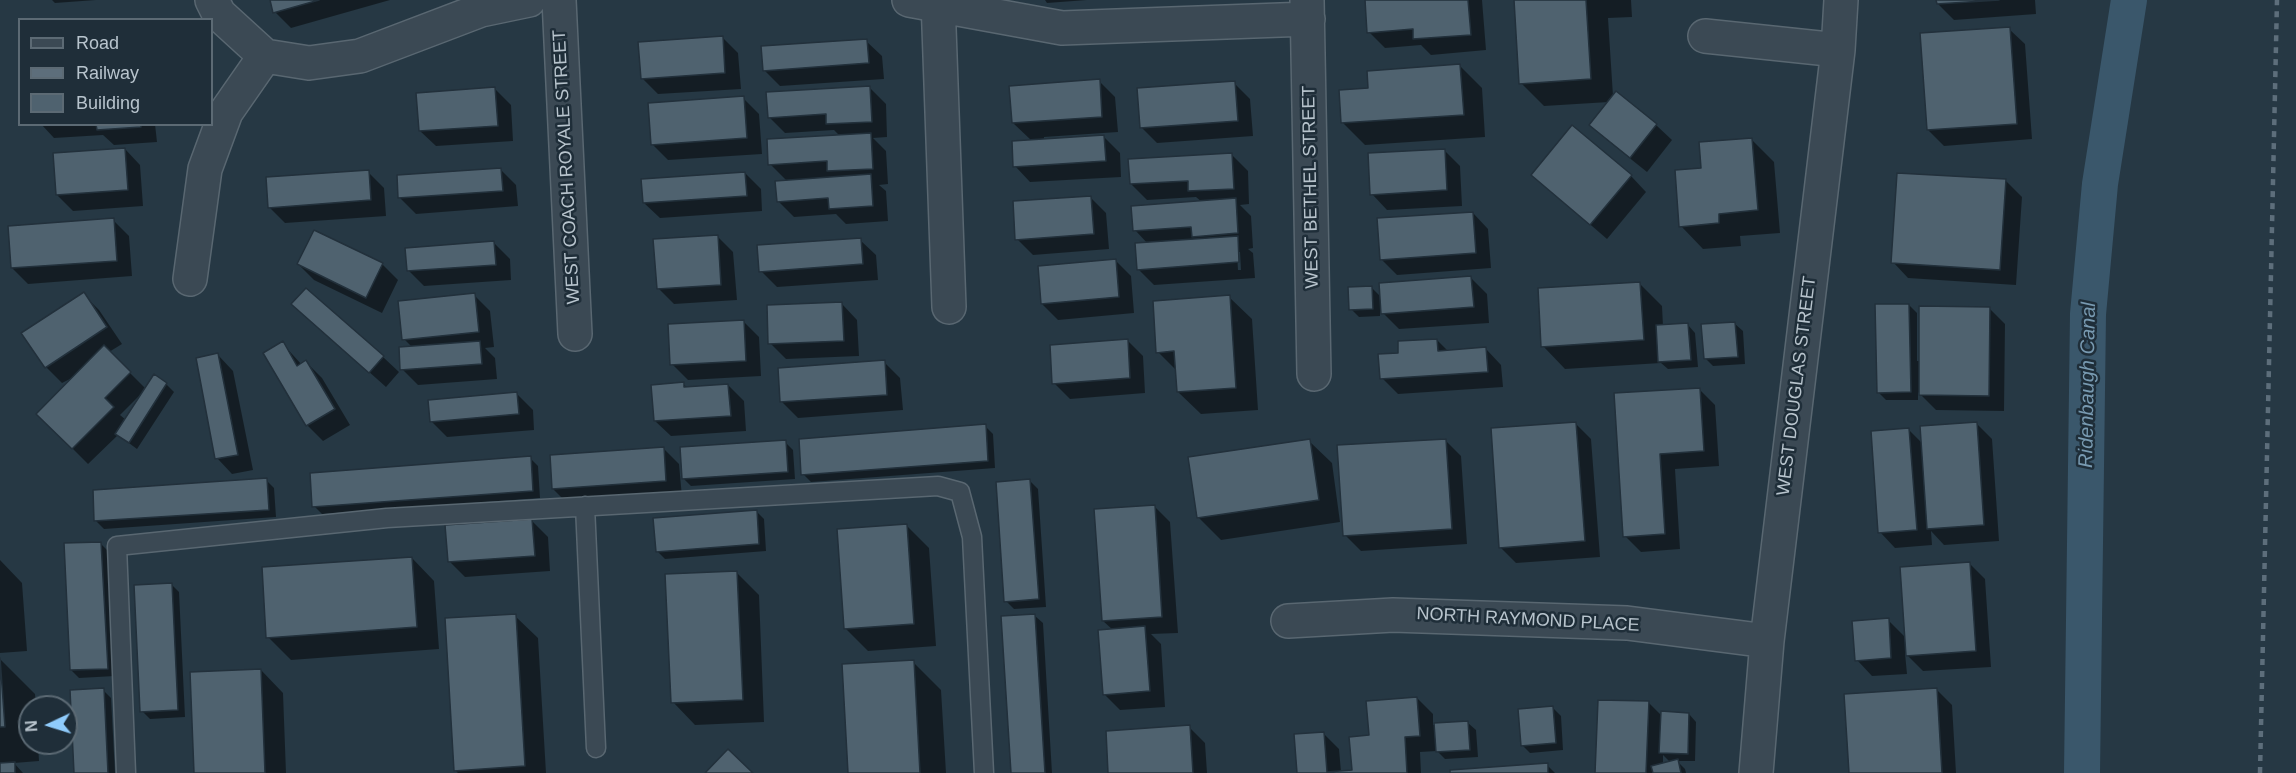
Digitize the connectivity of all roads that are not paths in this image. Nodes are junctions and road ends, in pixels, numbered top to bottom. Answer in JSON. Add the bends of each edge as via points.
{"nodes":[{"id":1,"x":212,"y":0,"type":"edge"},
{"id":2,"x":529,"y":0,"type":"edge"},
{"id":3,"x":559,"y":0,"type":"edge"},
{"id":4,"x":1841,"y":0,"type":"edge"},
{"id":5,"x":929,"y":2,"type":"edge"},
{"id":6,"x":1308,"y":9,"type":"edge"},
{"id":7,"x":1704,"y":36,"type":"dead end"},
{"id":8,"x":1838,"y":50,"type":"junction"},
{"id":9,"x":265,"y":56,"type":"junction"},
{"id":10,"x":190,"y":279,"type":"dead end"},
{"id":11,"x":949,"y":307,"type":"dead end"},
{"id":12,"x":575,"y":334,"type":"dead end"},
{"id":13,"x":1314,"y":374,"type":"dead end"},
{"id":14,"x":585,"y":506,"type":"junction"},
{"id":15,"x":1288,"y":621,"type":"dead end"},
{"id":16,"x":1767,"y":641,"type":"junction"},
{"id":17,"x":596,"y":748,"type":"dead end"},
{"id":18,"x":126,"y":773,"type":"edge"},
{"id":19,"x":984,"y":773,"type":"edge"},
{"id":20,"x":1756,"y":773,"type":"edge"}],
"edges":[{"from":1,"to":9,"type":"street","via":[[219,14]]},
{"from":2,"to":9,"type":"street","via":[[482,10],[360,56],[309,63]]},
{"from":3,"to":12,"type":"street","name":"WEST COACH ROYALE STREET"},
{"from":4,"to":8,"type":"street","name":"WEST DOUGLAS STREET"},
{"from":5,"to":6,"type":"street","via":[[1062,28]]},
{"from":5,"to":11,"type":"street"},
{"from":6,"to":13,"type":"street","name":"WEST BETHEL STREET"},
{"from":7,"to":8,"type":"street"},
{"from":8,"to":16,"type":"street","name":"WEST DOUGLAS STREET"},
{"from":9,"to":10,"type":"street","via":[[226,112],[205,169]]},
{"from":14,"to":17,"type":"lane"},
{"from":14,"to":18,"type":"lane","via":[[387,518],[117,546]]},
{"from":14,"to":19,"type":"lane","via":[[938,486],[960,492],[972,537]]},
{"from":15,"to":16,"type":"street","name":"NORTH RAYMOND PLACE","via":[[1393,615],[1627,623]]},
{"from":16,"to":20,"type":"street","name":"WEST DOUGLAS STREET"}]}
